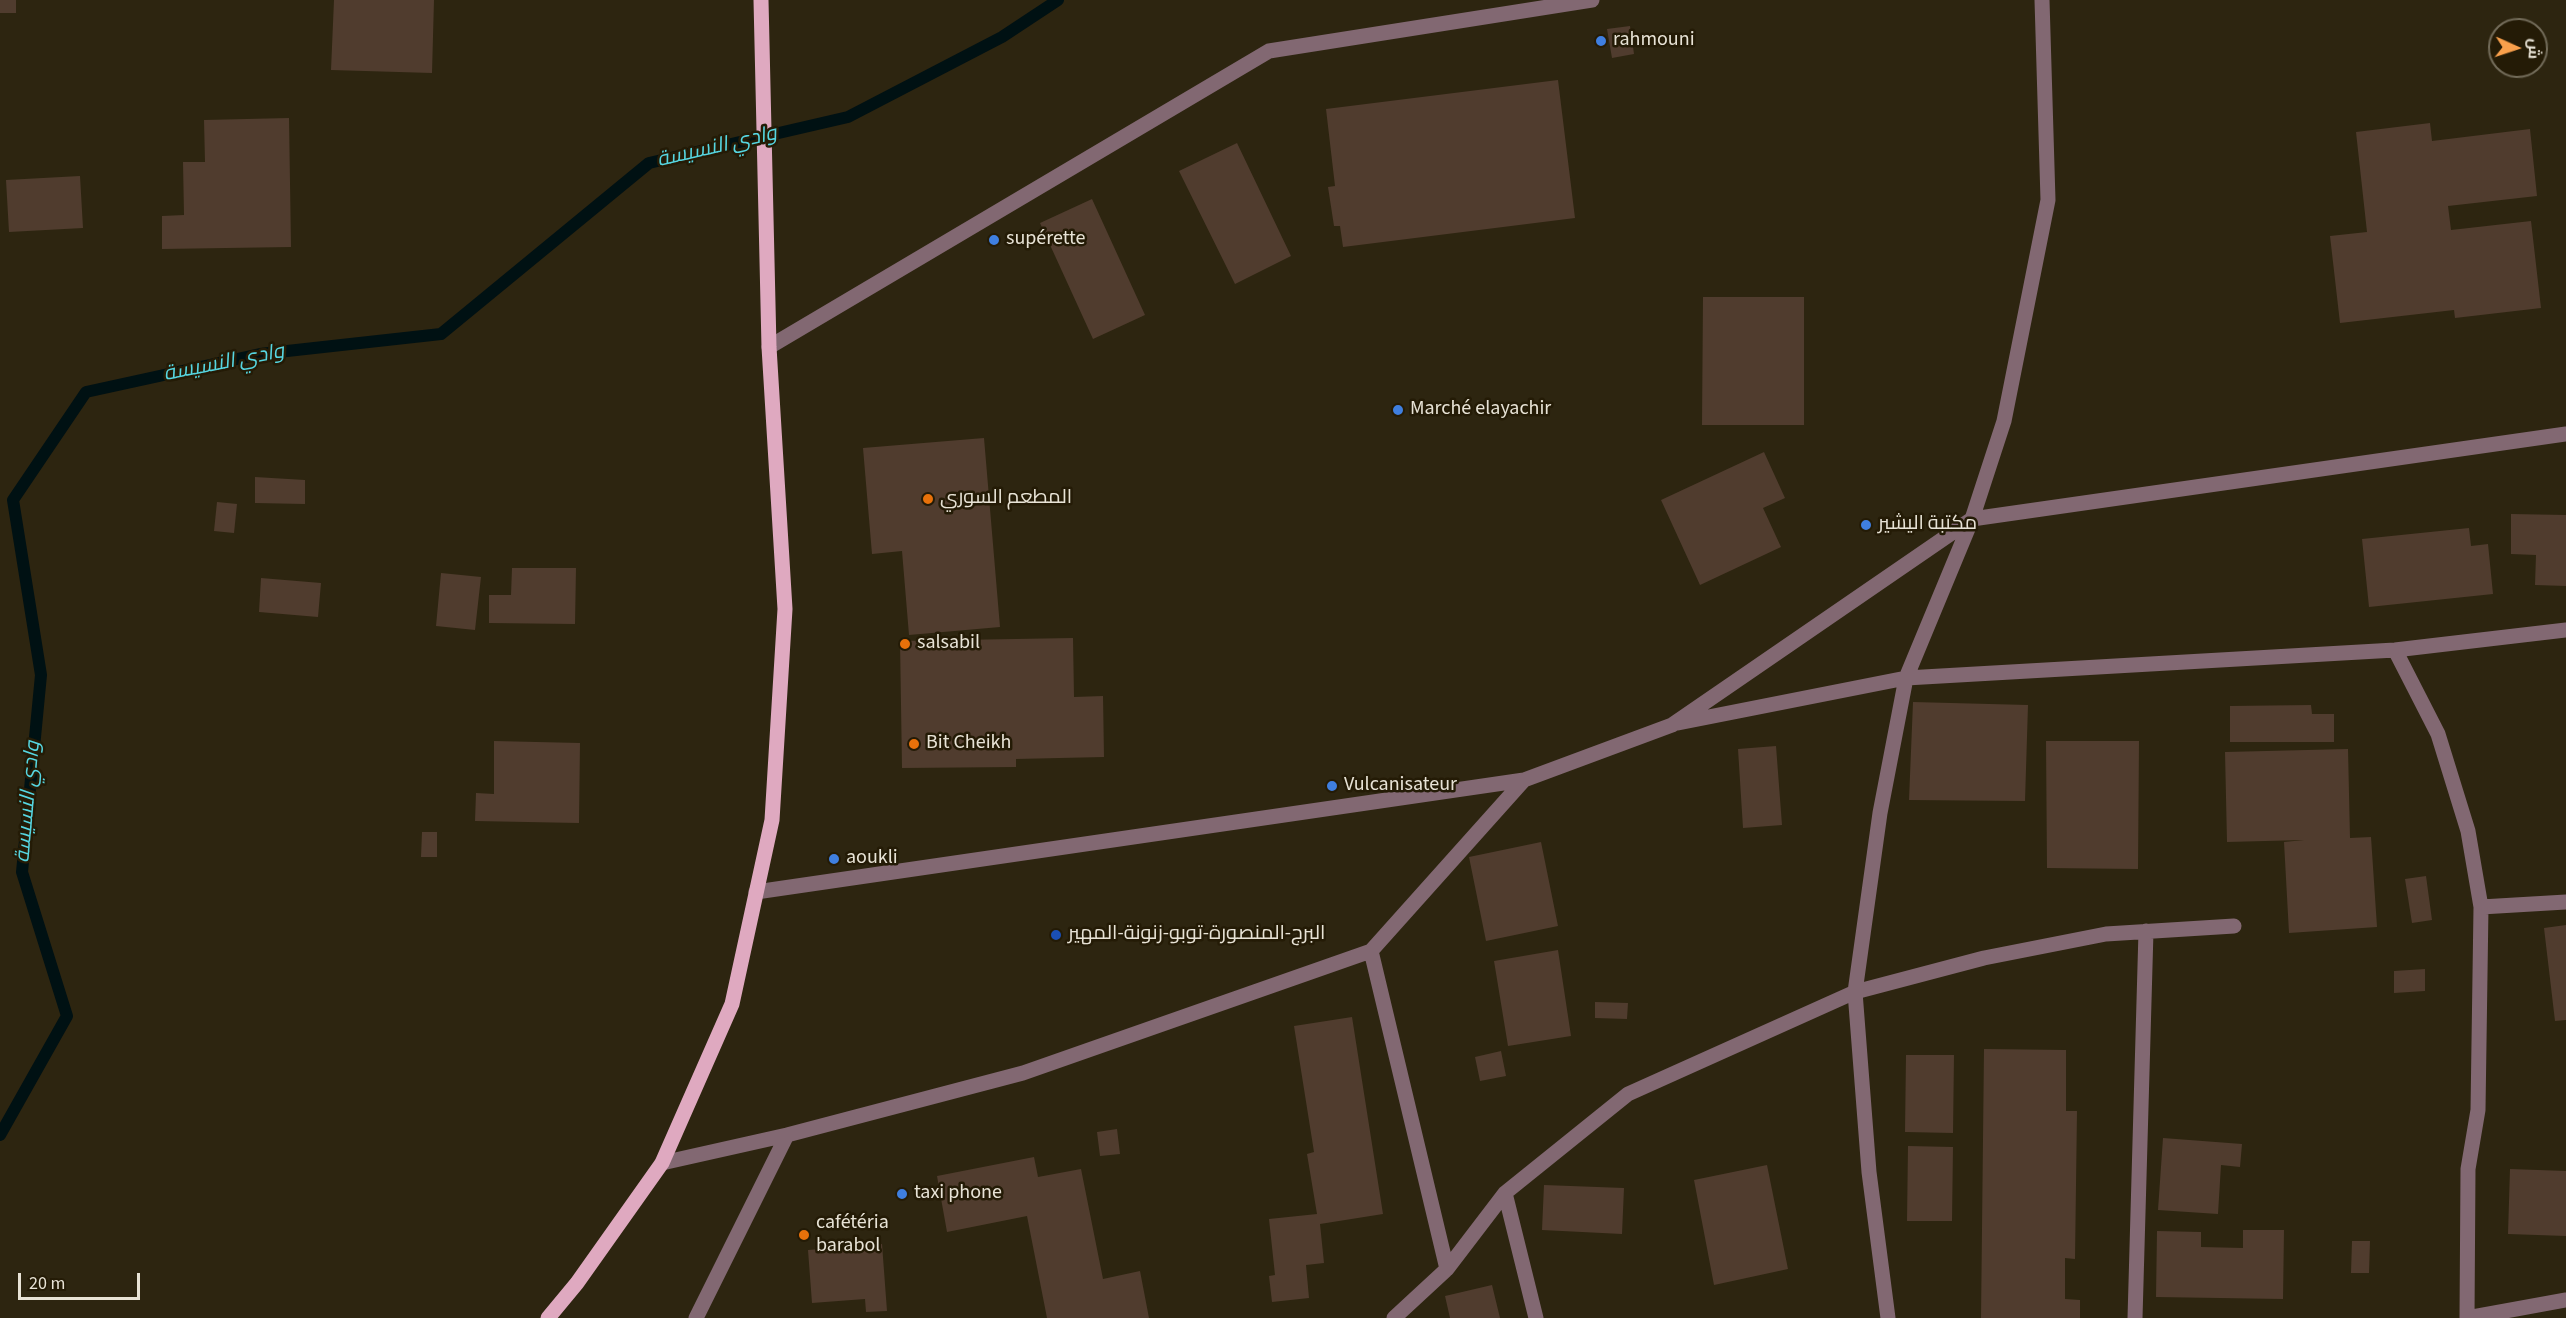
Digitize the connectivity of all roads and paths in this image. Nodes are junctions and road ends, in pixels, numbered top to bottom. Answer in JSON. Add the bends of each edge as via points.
{"nodes":[{"id":1,"x":761,"y":0,"type":"edge"},
{"id":2,"x":1592,"y":0,"type":"edge"},
{"id":3,"x":2043,"y":0,"type":"edge"},
{"id":4,"x":769,"y":347,"type":"junction"},
{"id":5,"x":2566,"y":434,"type":"edge"},
{"id":6,"x":1972,"y":519,"type":"junction"},
{"id":7,"x":2566,"y":630,"type":"edge"},
{"id":8,"x":2396,"y":650,"type":"junction"},
{"id":9,"x":1906,"y":678,"type":"junction"},
{"id":10,"x":1672,"y":725,"type":"junction"},
{"id":11,"x":1524,"y":780,"type":"junction"},
{"id":12,"x":756,"y":892,"type":"junction"},
{"id":13,"x":2566,"y":902,"type":"edge"},
{"id":14,"x":2481,"y":906,"type":"junction"},
{"id":15,"x":2234,"y":926,"type":"dead end"},
{"id":16,"x":2146,"y":931,"type":"junction"},
{"id":17,"x":1371,"y":951,"type":"junction"},
{"id":18,"x":1855,"y":992,"type":"junction"},
{"id":19,"x":787,"y":1135,"type":"junction"},
{"id":20,"x":662,"y":1163,"type":"junction"},
{"id":21,"x":1505,"y":1193,"type":"junction"},
{"id":22,"x":1447,"y":1269,"type":"junction"},
{"id":23,"x":2566,"y":1300,"type":"edge"},
{"id":24,"x":548,"y":1318,"type":"edge"},
{"id":25,"x":696,"y":1318,"type":"edge"},
{"id":26,"x":1394,"y":1318,"type":"edge"},
{"id":27,"x":1536,"y":1318,"type":"edge"},
{"id":28,"x":1888,"y":1318,"type":"edge"},
{"id":29,"x":2135,"y":1318,"type":"edge"},
{"id":30,"x":2467,"y":1318,"type":"edge"}],
"edges":[{"from":1,"to":4,"type":"main road"},
{"from":2,"to":4,"type":"street","via":[[1269,51]]},
{"from":3,"to":6,"type":"street","via":[[2049,200],[2004,421]]},
{"from":4,"to":12,"type":"main road","via":[[785,609],[772,820]]},
{"from":5,"to":6,"type":"street"},
{"from":6,"to":9,"type":"street"},
{"from":6,"to":10,"type":"street"},
{"from":7,"to":8,"type":"street"},
{"from":8,"to":9,"type":"street"},
{"from":8,"to":14,"type":"street","via":[[2438,734],[2468,831]]},
{"from":9,"to":10,"type":"street"},
{"from":9,"to":18,"type":"street","via":[[1880,813]]},
{"from":10,"to":11,"type":"street"},
{"from":11,"to":12,"type":"street"},
{"from":11,"to":17,"type":"street"},
{"from":12,"to":20,"type":"main road","via":[[732,1004]]},
{"from":13,"to":14,"type":"street"},
{"from":14,"to":30,"type":"street","via":[[2478,1110],[2468,1169]]},
{"from":15,"to":16,"type":"street"},
{"from":16,"to":18,"type":"street","via":[[2106,934],[1984,958]]},
{"from":16,"to":29,"type":"street"},
{"from":17,"to":19,"type":"street","via":[[1023,1073]]},
{"from":17,"to":22,"type":"street"},
{"from":18,"to":21,"type":"street","via":[[1628,1094]]},
{"from":18,"to":28,"type":"street","via":[[1869,1172]]},
{"from":19,"to":20,"type":"street"},
{"from":19,"to":25,"type":"street"},
{"from":20,"to":24,"type":"main road"},
{"from":21,"to":22,"type":"street"},
{"from":21,"to":27,"type":"street"},
{"from":22,"to":26,"type":"street"},
{"from":23,"to":30,"type":"street"}]}
